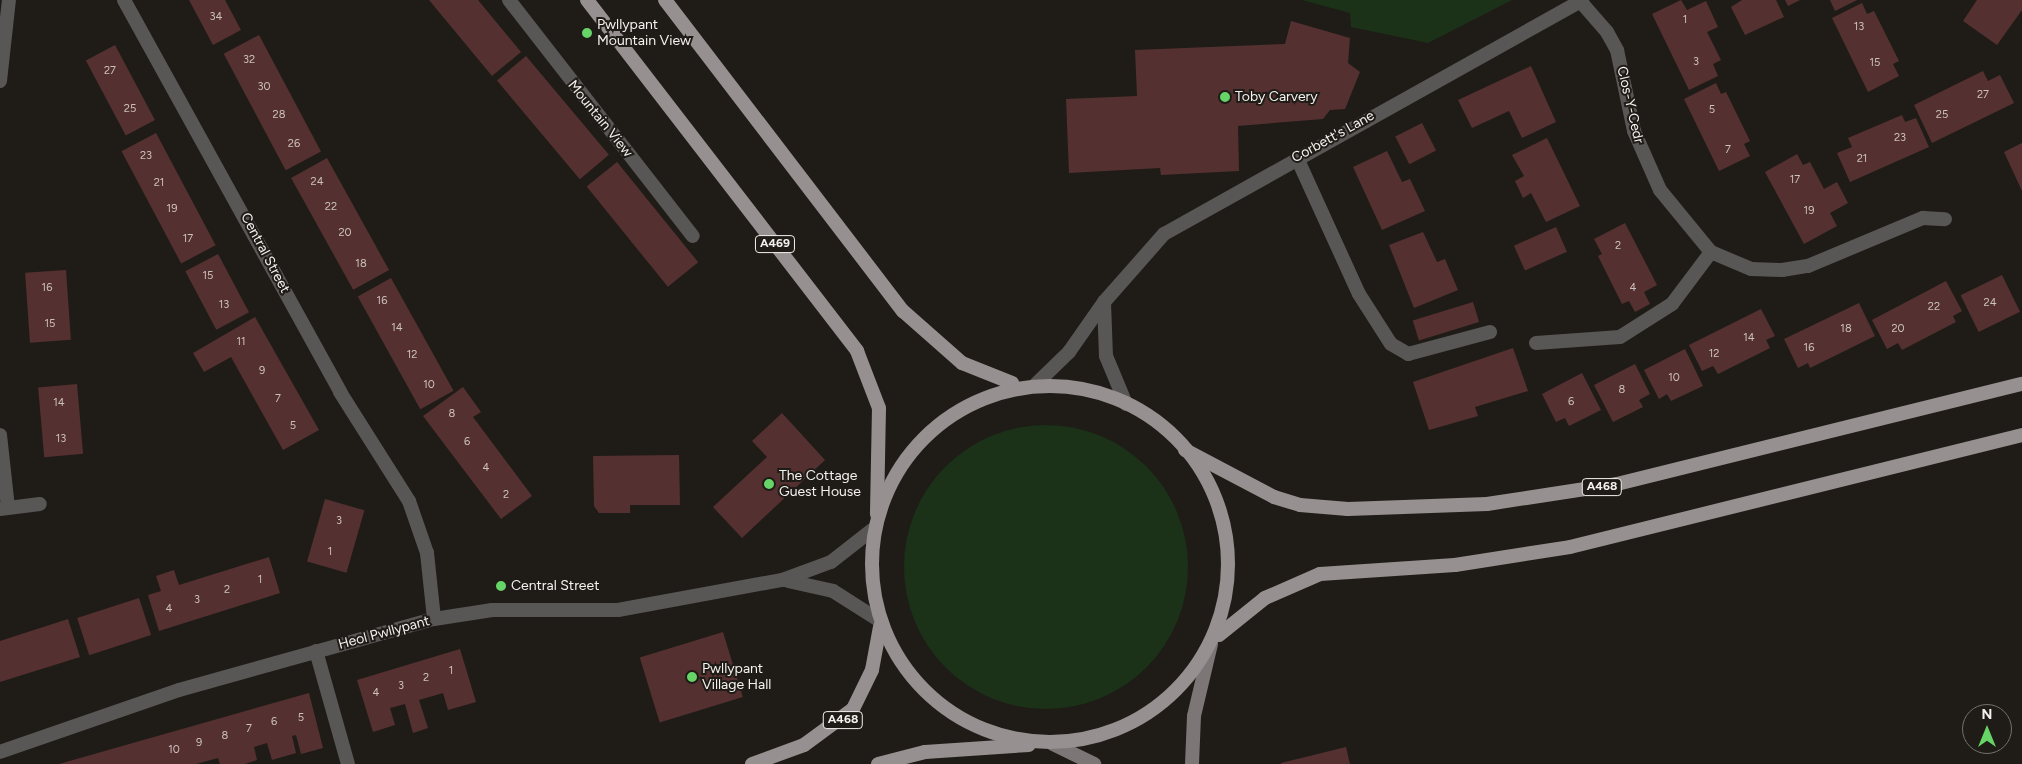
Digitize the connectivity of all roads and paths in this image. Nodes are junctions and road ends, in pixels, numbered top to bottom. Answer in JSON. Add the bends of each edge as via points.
{"nodes":[{"id":1,"x":9,"y":0,"type":"edge"},
{"id":2,"x":124,"y":0,"type":"edge"},
{"id":3,"x":509,"y":0,"type":"edge"},
{"id":4,"x":587,"y":0,"type":"edge"},
{"id":5,"x":666,"y":0,"type":"edge"},
{"id":6,"x":1581,"y":1,"type":"edge"},
{"id":7,"x":0,"y":81,"type":"edge"},
{"id":8,"x":1297,"y":158,"type":"junction"},
{"id":9,"x":1945,"y":219,"type":"dead end"},
{"id":10,"x":693,"y":236,"type":"dead end"},
{"id":11,"x":1712,"y":252,"type":"junction"},
{"id":12,"x":1104,"y":302,"type":"junction"},
{"id":13,"x":1490,"y":332,"type":"dead end"},
{"id":14,"x":1536,"y":343,"type":"dead end"},
{"id":15,"x":1015,"y":384,"type":"junction"},
{"id":16,"x":1036,"y":384,"type":"junction"},
{"id":17,"x":2022,"y":384,"type":"edge"},
{"id":18,"x":1126,"y":404,"type":"junction"},
{"id":19,"x":0,"y":435,"type":"edge"},
{"id":20,"x":2022,"y":435,"type":"edge"},
{"id":21,"x":1184,"y":450,"type":"junction"},
{"id":22,"x":40,"y":504,"type":"dead end"},
{"id":23,"x":4,"y":508,"type":"edge"},
{"id":24,"x":874,"y":525,"type":"junction"},
{"id":25,"x":782,"y":580,"type":"junction"},
{"id":26,"x":434,"y":620,"type":"junction"},
{"id":27,"x":879,"y":623,"type":"junction"},
{"id":28,"x":1213,"y":642,"type":"junction"},
{"id":29,"x":316,"y":651,"type":"junction"},
{"id":30,"x":1049,"y":744,"type":"junction"},
{"id":31,"x":0,"y":752,"type":"edge"},
{"id":32,"x":348,"y":764,"type":"edge"},
{"id":33,"x":752,"y":764,"type":"edge"},
{"id":34,"x":878,"y":764,"type":"edge"},
{"id":35,"x":1094,"y":764,"type":"edge"},
{"id":36,"x":1192,"y":764,"type":"edge"}],
"edges":[{"from":1,"to":7,"type":"street"},
{"from":2,"to":26,"type":"street","name":"Central Street","via":[[340,392],[409,501],[426,545]]},
{"from":3,"to":10,"type":"street","name":"Mountain View"},
{"from":4,"to":24,"type":"main road","number":"A469","via":[[857,351],[879,408]]},
{"from":5,"to":15,"type":"main road","via":[[903,311],[962,363]]},
{"from":6,"to":8,"type":"street","name":"Corbett's Lane"},
{"from":6,"to":11,"type":"street","name":"Clos-Y-Cedr","via":[[1617,50],[1634,130],[1660,190]]},
{"from":8,"to":12,"type":"street","name":"Corbett's Lane","via":[[1164,234]]},
{"from":8,"to":13,"type":"street","via":[[1359,294],[1391,344],[1408,354]]},
{"from":9,"to":11,"type":"street","name":"Clos-Y-Cedr","via":[[1923,218],[1808,266],[1782,270],[1751,269]]},
{"from":11,"to":14,"type":"street","via":[[1672,304],[1620,337]]},
{"from":12,"to":16,"type":"street","name":"Corbett's Lane","via":[[1069,352]]},
{"from":12,"to":18,"type":"street","via":[[1106,356]]},
{"from":15,"to":16,"type":"main road"},
{"from":15,"to":24,"type":"main road","via":[[986,392],[950,417],[906,471]]},
{"from":16,"to":18,"type":"main road","via":[[1086,390]]},
{"from":17,"to":21,"type":"main road","number":"A468","via":[[1617,484],[1487,504],[1348,509],[1300,505],[1274,497]]},
{"from":18,"to":21,"type":"main road"},
{"from":19,"to":23,"type":"street"},
{"from":20,"to":28,"type":"main road","via":[[1570,548],[1455,565],[1356,568],[1320,574],[1265,598]]},
{"from":21,"to":28,"type":"main road","via":[[1208,492],[1230,557],[1229,600]]},
{"from":22,"to":23,"type":"street"},
{"from":24,"to":25,"type":"street","name":"Heol Pwllypant","via":[[831,562]]},
{"from":24,"to":27,"type":"main road","via":[[868,576]]},
{"from":25,"to":26,"type":"street","name":"Heol Pwllypant","via":[[618,610],[492,610]]},
{"from":25,"to":27,"type":"street","name":"Heol Pwllypant","via":[[833,591]]},
{"from":26,"to":29,"type":"street","name":"Heol Pwllypant"},
{"from":27,"to":30,"type":"main road","via":[[897,661],[928,694],[980,723]]},
{"from":27,"to":33,"type":"main road","number":"A468","via":[[872,670],[854,709],[804,744]]},
{"from":28,"to":30,"type":"main road","via":[[1180,684],[1140,717],[1095,738]]},
{"from":28,"to":36,"type":"main road","via":[[1194,716]]},
{"from":29,"to":31,"type":"street","name":"Heol Pwllypant","via":[[179,690]]},
{"from":29,"to":32,"type":"street"},
{"from":30,"to":34,"type":"main road","via":[[925,752]]},
{"from":30,"to":35,"type":"main road"}]}
